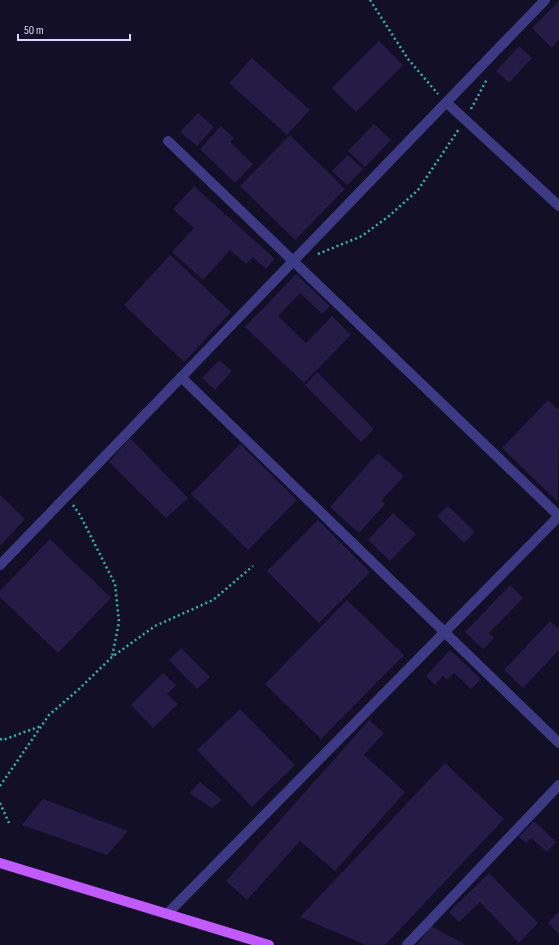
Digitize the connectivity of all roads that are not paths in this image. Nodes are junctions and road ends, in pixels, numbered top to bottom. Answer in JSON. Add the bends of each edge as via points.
{"nodes":[{"id":1,"x":545,"y":0,"type":"edge"},
{"id":2,"x":447,"y":103,"type":"junction"},
{"id":3,"x":168,"y":140,"type":"dead end"},
{"id":4,"x":559,"y":206,"type":"edge"},
{"id":5,"x":293,"y":261,"type":"junction"},
{"id":6,"x":181,"y":377,"type":"junction"},
{"id":7,"x":559,"y":516,"type":"edge"},
{"id":8,"x":0,"y":565,"type":"edge"},
{"id":9,"x":445,"y":632,"type":"junction"},
{"id":10,"x":559,"y":743,"type":"edge"},
{"id":11,"x":559,"y":785,"type":"edge"},
{"id":12,"x":0,"y":863,"type":"edge"},
{"id":13,"x":167,"y":914,"type":"junction"},
{"id":14,"x":270,"y":945,"type":"edge"},
{"id":15,"x":407,"y":945,"type":"edge"}],
"edges":[{"from":1,"to":2,"type":"street"},
{"from":2,"to":4,"type":"street"},
{"from":2,"to":5,"type":"street"},
{"from":3,"to":5,"type":"street"},
{"from":5,"to":6,"type":"street"},
{"from":5,"to":7,"type":"street"},
{"from":6,"to":8,"type":"street"},
{"from":6,"to":9,"type":"street"},
{"from":7,"to":9,"type":"street"},
{"from":9,"to":10,"type":"street"},
{"from":9,"to":13,"type":"street"},
{"from":11,"to":15,"type":"street"},
{"from":12,"to":13,"type":"main road"},
{"from":13,"to":14,"type":"main road"}]}
